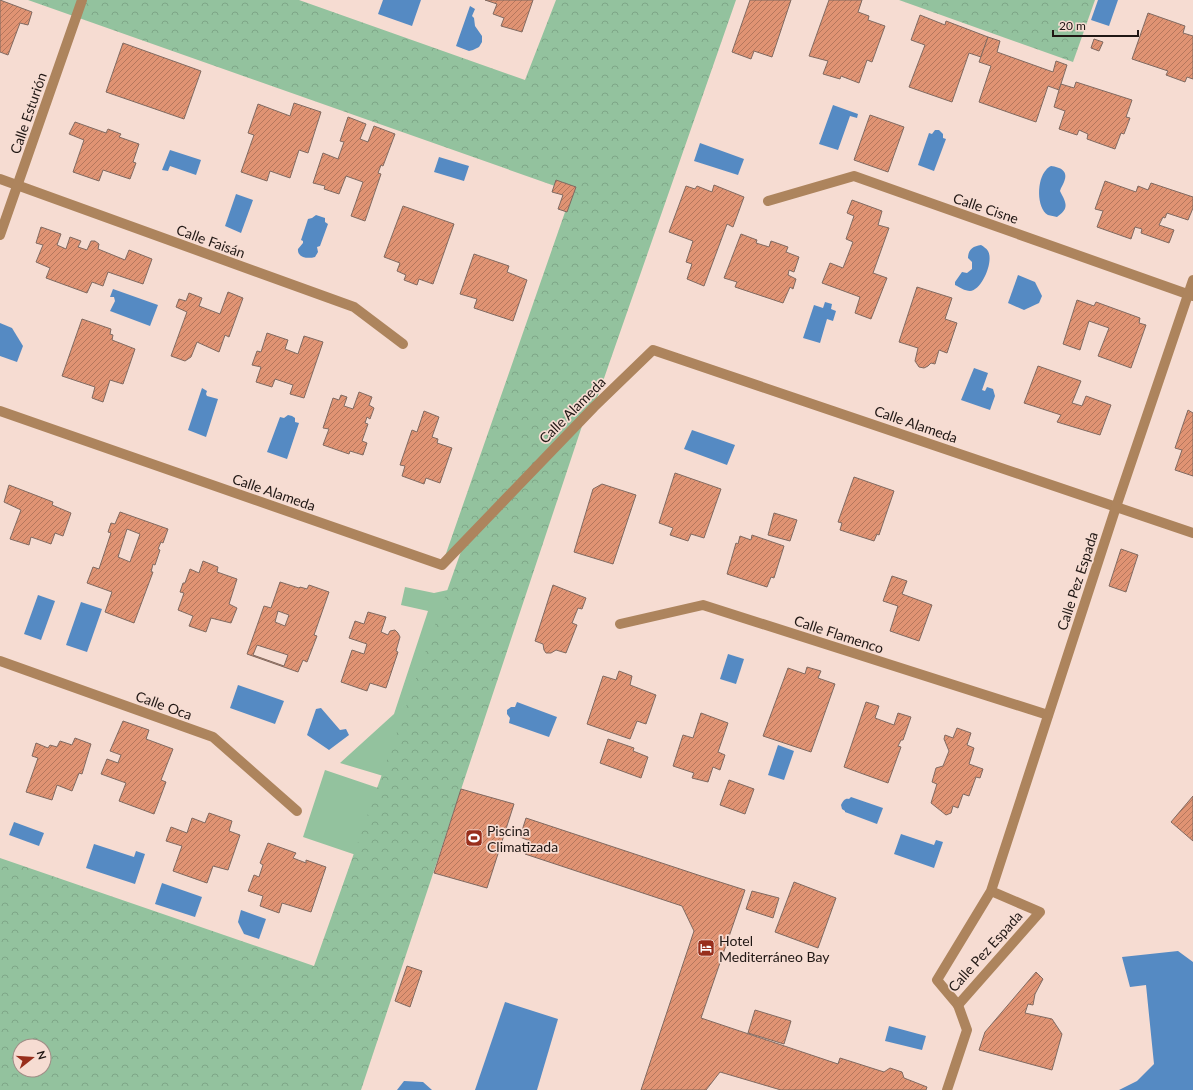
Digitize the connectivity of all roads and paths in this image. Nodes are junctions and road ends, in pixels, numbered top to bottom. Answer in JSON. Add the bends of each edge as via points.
{"nodes":[{"id":1,"x":82,"y":0,"type":"edge"},
{"id":2,"x":0,"y":179,"type":"edge"},
{"id":3,"x":17,"y":186,"type":"junction"},
{"id":4,"x":768,"y":201,"type":"dead end"},
{"id":5,"x":0,"y":235,"type":"edge"},
{"id":6,"x":1193,"y":280,"type":"edge"},
{"id":7,"x":1190,"y":295,"type":"edge"},
{"id":8,"x":403,"y":344,"type":"dead end"},
{"id":9,"x":0,"y":411,"type":"edge"},
{"id":10,"x":1116,"y":507,"type":"junction"},
{"id":11,"x":1193,"y":533,"type":"edge"},
{"id":12,"x":620,"y":624,"type":"dead end"},
{"id":13,"x":0,"y":661,"type":"edge"},
{"id":14,"x":1048,"y":716,"type":"junction"},
{"id":15,"x":297,"y":811,"type":"dead end"},
{"id":16,"x":990,"y":891,"type":"junction"},
{"id":17,"x":958,"y":1005,"type":"junction"},
{"id":18,"x":946,"y":1090,"type":"edge"}],
"edges":[{"from":1,"to":3,"type":"street","name":"Calle Esturión"},
{"from":2,"to":3,"type":"street","name":"Calle Faisán"},
{"from":3,"to":5,"type":"street","name":"Calle Esturión"},
{"from":3,"to":8,"type":"street","name":"Calle Faisán","via":[[354,307]]},
{"from":4,"to":7,"type":"street","name":"Calle Cisne","via":[[854,176]]},
{"from":6,"to":7,"type":"street","name":"Calle Pez Espada"},
{"from":7,"to":10,"type":"street","name":"Calle Pez Espada"},
{"from":9,"to":10,"type":"street","name":"Calle Alameda","via":[[442,565],[594,407],[653,350]]},
{"from":10,"to":11,"type":"street","name":"Calle Alameda"},
{"from":10,"to":14,"type":"street","name":"Calle Pez Espada"},
{"from":12,"to":14,"type":"street","name":"Calle Flamenco","via":[[703,605]]},
{"from":13,"to":15,"type":"street","name":"Calle Oca","via":[[213,737]]},
{"from":14,"to":16,"type":"street","name":"Calle Pez Espada"},
{"from":16,"to":17,"type":"street","name":"Calle Pez Espada","via":[[937,980]]},
{"from":16,"to":17,"type":"street","name":"Calle Pez Espada","via":[[1040,912]]},
{"from":17,"to":18,"type":"street","via":[[967,1030]]}]}
